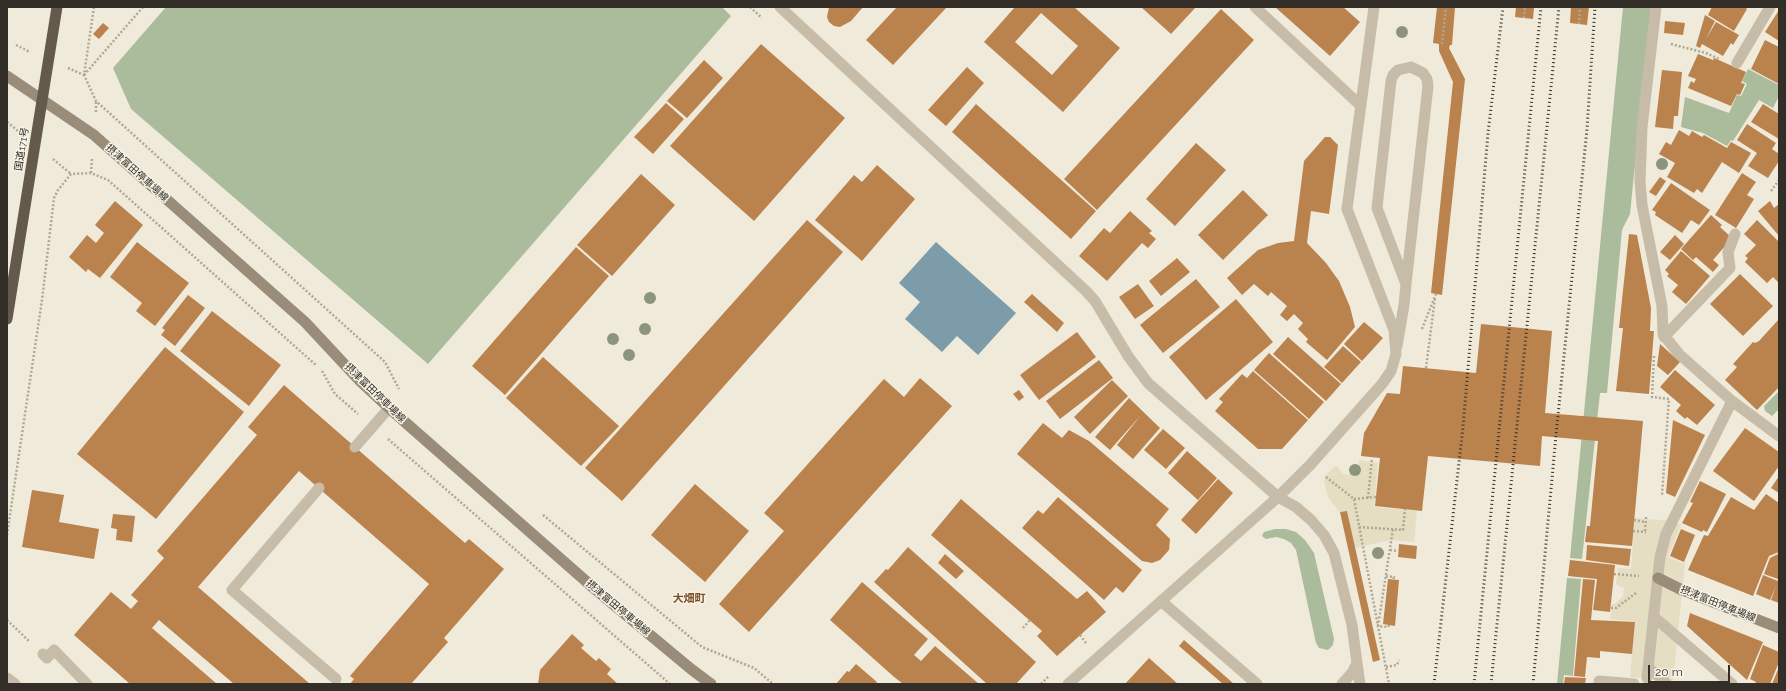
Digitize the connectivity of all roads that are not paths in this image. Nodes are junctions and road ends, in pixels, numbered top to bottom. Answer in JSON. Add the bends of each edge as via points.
{"nodes":[{"id":1,"x":57,"y":7,"type":"edge"},
{"id":2,"x":780,"y":7,"type":"edge"},
{"id":3,"x":1255,"y":7,"type":"edge"},
{"id":4,"x":1374,"y":7,"type":"edge"},
{"id":5,"x":1656,"y":7,"type":"edge"},
{"id":6,"x":1770,"y":7,"type":"edge"},
{"id":7,"x":1737,"y":63,"type":"road end"},
{"id":8,"x":7,"y":76,"type":"edge"},
{"id":9,"x":42,"y":100,"type":"junction"},
{"id":10,"x":1361,"y":106,"type":"junction"},
{"id":11,"x":1736,"y":234,"type":"dead end"},
{"id":12,"x":1406,"y":284,"type":"junction"},
{"id":13,"x":7,"y":319,"type":"edge"},
{"id":14,"x":1664,"y":336,"type":"junction"},
{"id":15,"x":1396,"y":346,"type":"junction"},
{"id":16,"x":1732,"y":401,"type":"junction"},
{"id":17,"x":389,"y":408,"type":"junction"},
{"id":18,"x":1779,"y":436,"type":"edge"},
{"id":19,"x":355,"y":447,"type":"dead end"},
{"id":20,"x":319,"y":488,"type":"dead end"},
{"id":21,"x":1278,"y":497,"type":"junction"},
{"id":22,"x":1658,"y":578,"type":"junction"},
{"id":23,"x":1162,"y":601,"type":"junction"},
{"id":24,"x":1654,"y":617,"type":"junction"},
{"id":25,"x":1779,"y":628,"type":"edge"},
{"id":26,"x":44,"y":654,"type":"road end"},
{"id":27,"x":1357,"y":663,"type":"junction"},
{"id":28,"x":1647,"y":677,"type":"edge"},
{"id":29,"x":7,"y":678,"type":"edge"},
{"id":30,"x":336,"y":679,"type":"dead end"},
{"id":31,"x":15,"y":684,"type":"edge"},
{"id":32,"x":87,"y":684,"type":"edge"},
{"id":33,"x":711,"y":684,"type":"edge"},
{"id":34,"x":1068,"y":684,"type":"edge"},
{"id":35,"x":1257,"y":684,"type":"edge"},
{"id":36,"x":1342,"y":684,"type":"edge"},
{"id":37,"x":1360,"y":684,"type":"edge"},
{"id":38,"x":1598,"y":684,"type":"edge"},
{"id":39,"x":1634,"y":684,"type":"edge"},
{"id":40,"x":1667,"y":684,"type":"edge"},
{"id":41,"x":1732,"y":684,"type":"edge"}],
"edges":[{"from":1,"to":9,"type":"highway","name":"国道171号"},
{"from":2,"to":21,"type":"street","via":[[1086,291],[1148,383]]},
{"from":3,"to":10,"type":"street"},
{"from":4,"to":10,"type":"street"},
{"from":5,"to":14,"type":"street","via":[[1642,127],[1640,181],[1642,205],[1662,306]]},
{"from":6,"to":7,"type":"street"},
{"from":8,"to":9,"type":"main road","name":"摂津富田停車場線"},
{"from":9,"to":13,"type":"highway","name":"国道171号"},
{"from":9,"to":17,"type":"main road","name":"摂津富田停車場線","via":[[106,145],[305,322]]},
{"from":10,"to":15,"type":"street","via":[[1347,208],[1394,330]]},
{"from":11,"to":14,"type":"street","via":[[1728,252],[1730,268]]},
{"from":12,"to":12,"type":"street","via":[[1377,208],[1391,81],[1398,70],[1411,67],[1423,73],[1428,86]]},
{"from":12,"to":15,"type":"street"},
{"from":14,"to":16,"type":"street","via":[[1679,354]]},
{"from":15,"to":21,"type":"street","via":[[1392,370],[1382,384]]},
{"from":16,"to":18,"type":"street"},
{"from":16,"to":22,"type":"street","via":[[1666,534]]},
{"from":17,"to":19,"type":"street"},
{"from":17,"to":33,"type":"main road","name":"摂津富田停車場線","via":[[596,590]]},
{"from":20,"to":30,"type":"street","via":[[232,590]]},
{"from":21,"to":23,"type":"street"},
{"from":21,"to":27,"type":"street","via":[[1296,507],[1311,520],[1324,535],[1334,553],[1352,625]]},
{"from":22,"to":24,"type":"street"},
{"from":22,"to":25,"type":"main road","name":"摂津富田停車場線"},
{"from":23,"to":34,"type":"street"},
{"from":23,"to":35,"type":"street"},
{"from":24,"to":28,"type":"street"},
{"from":24,"to":41,"type":"street"},
{"from":26,"to":32,"type":"street","via":[[47,658],[54,650]]},
{"from":27,"to":36,"type":"street"},
{"from":27,"to":37,"type":"street"},
{"from":28,"to":40,"type":"street"},
{"from":29,"to":31,"type":"street"},
{"from":38,"to":39,"type":"street","via":[[1599,681]]}]}
